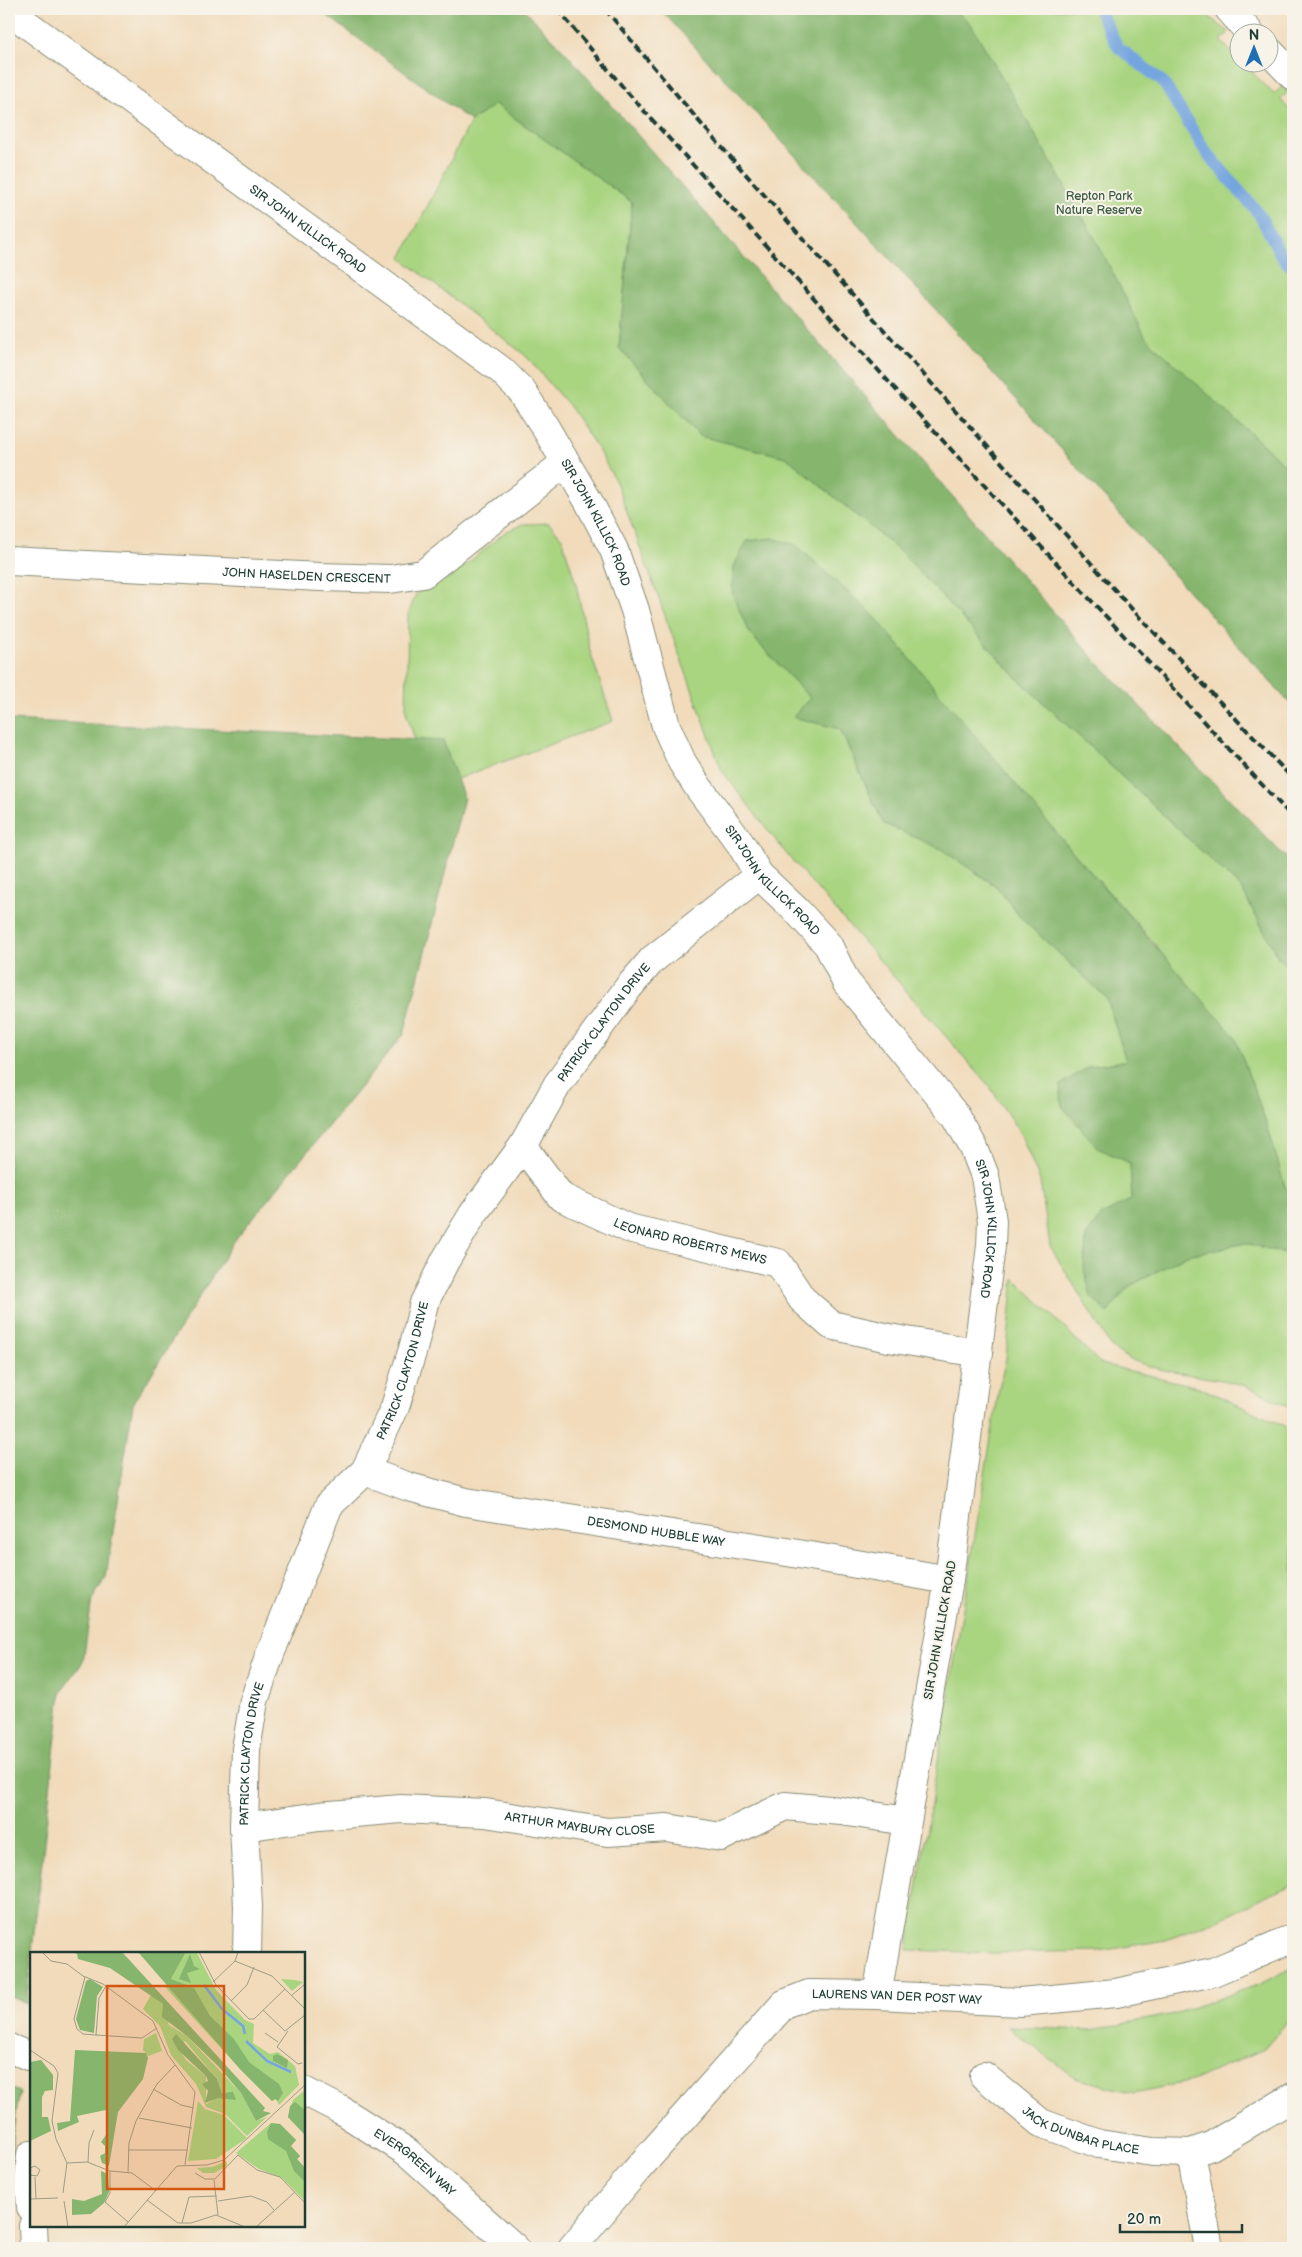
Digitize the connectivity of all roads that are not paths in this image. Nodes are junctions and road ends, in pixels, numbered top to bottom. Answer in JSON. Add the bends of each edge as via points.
{"nodes":[{"id":1,"x":1229,"y":9,"type":"edge"},
{"id":2,"x":9,"y":11,"type":"edge"},
{"id":3,"x":1240,"y":22,"type":"edge"},
{"id":4,"x":1280,"y":62,"type":"edge"},
{"id":5,"x":1293,"y":76,"type":"edge"},
{"id":6,"x":566,"y":462,"type":"junction"},
{"id":7,"x":9,"y":561,"type":"edge"},
{"id":8,"x":759,"y":876,"type":"junction"},
{"id":9,"x":523,"y":1146,"type":"junction"},
{"id":10,"x":978,"y":1353,"type":"junction"},
{"id":11,"x":365,"y":1471,"type":"junction"},
{"id":12,"x":949,"y":1580,"type":"junction"},
{"id":13,"x":907,"y":1821,"type":"junction"},
{"id":14,"x":244,"y":1826,"type":"junction"},
{"id":15,"x":1293,"y":1938,"type":"edge"},
{"id":16,"x":247,"y":1952,"type":"edge"},
{"id":17,"x":877,"y":1995,"type":"junction"},
{"id":18,"x":9,"y":2048,"type":"edge"},
{"id":19,"x":30,"y":2058,"type":"edge"},
{"id":20,"x":984,"y":2076,"type":"dead end"},
{"id":21,"x":305,"y":2092,"type":"edge"},
{"id":22,"x":1293,"y":2097,"type":"edge"},
{"id":23,"x":1191,"y":2153,"type":"junction"},
{"id":24,"x":30,"y":2168,"type":"edge"},
{"id":25,"x":30,"y":2194,"type":"edge"},
{"id":26,"x":33,"y":2227,"type":"edge"},
{"id":27,"x":34,"y":2248,"type":"edge"},
{"id":28,"x":515,"y":2248,"type":"edge"},
{"id":29,"x":572,"y":2248,"type":"edge"},
{"id":30,"x":1209,"y":2248,"type":"edge"}],
"edges":[{"from":1,"to":3,"type":"street"},
{"from":2,"to":6,"type":"street","name":"SIR JOHN KILLICK ROAD","via":[[501,370],[522,392]]},
{"from":4,"to":5,"type":"street"},
{"from":6,"to":7,"type":"street","name":"JOHN HASELDEN CRESCENT","via":[[423,574],[390,579],[320,577]]},
{"from":6,"to":8,"type":"street","name":"SIR JOHN KILLICK ROAD","via":[[614,550],[635,610],[666,726],[682,762]]},
{"from":8,"to":9,"type":"street","name":"PATRICK CLAYTON DRIVE","via":[[652,960],[604,1019],[557,1085]]},
{"from":8,"to":10,"type":"street","name":"SIR JOHN KILLICK ROAD","via":[[828,945],[846,982],[956,1116],[974,1148],[985,1176],[992,1221]]},
{"from":9,"to":10,"type":"street","name":"LEONARD ROBERTS MEWS","via":[[561,1198],[628,1228],[778,1263],[802,1299],[831,1325]]},
{"from":9,"to":11,"type":"street","name":"PATRICK CLAYTON DRIVE","via":[[473,1214],[428,1294],[395,1407]]},
{"from":10,"to":12,"type":"street","name":"SIR JOHN KILLICK ROAD"},
{"from":11,"to":12,"type":"street","name":"DESMOND HUBBLE WAY","via":[[466,1502]]},
{"from":11,"to":14,"type":"street","name":"PATRICK CLAYTON DRIVE","via":[[329,1504],[270,1654],[254,1701],[246,1749]]},
{"from":12,"to":13,"type":"street","name":"SIR JOHN KILLICK ROAD"},
{"from":13,"to":14,"type":"street","name":"ARTHUR MAYBURY CLOSE","via":[[785,1806],[721,1837],[667,1828],[608,1832],[485,1813],[401,1809]]},
{"from":13,"to":17,"type":"street","name":"SIR JOHN KILLICK ROAD"},
{"from":14,"to":16,"type":"street","name":"PATRICK CLAYTON DRIVE"},
{"from":15,"to":17,"type":"street","name":"LAURENS VAN DER POST WAY","via":[[1213,1972],[1116,1993],[1020,2002]]},
{"from":17,"to":29,"type":"street","name":"LAURENS VAN DER POST WAY","via":[[809,1994],[784,2004]]},
{"from":18,"to":19,"type":"street"},
{"from":20,"to":23,"type":"street","name":"JACK DUNBAR PLACE","via":[[1041,2123],[1099,2144],[1153,2152]]},
{"from":21,"to":28,"type":"street","name":"EVERGREEN WAY","via":[[366,2124],[407,2152]]},
{"from":22,"to":23,"type":"street","name":"JACK DUNBAR PLACE","via":[[1211,2146]]},
{"from":23,"to":30,"type":"street"},
{"from":24,"to":25,"type":"street"},
{"from":26,"to":27,"type":"street"}]}
